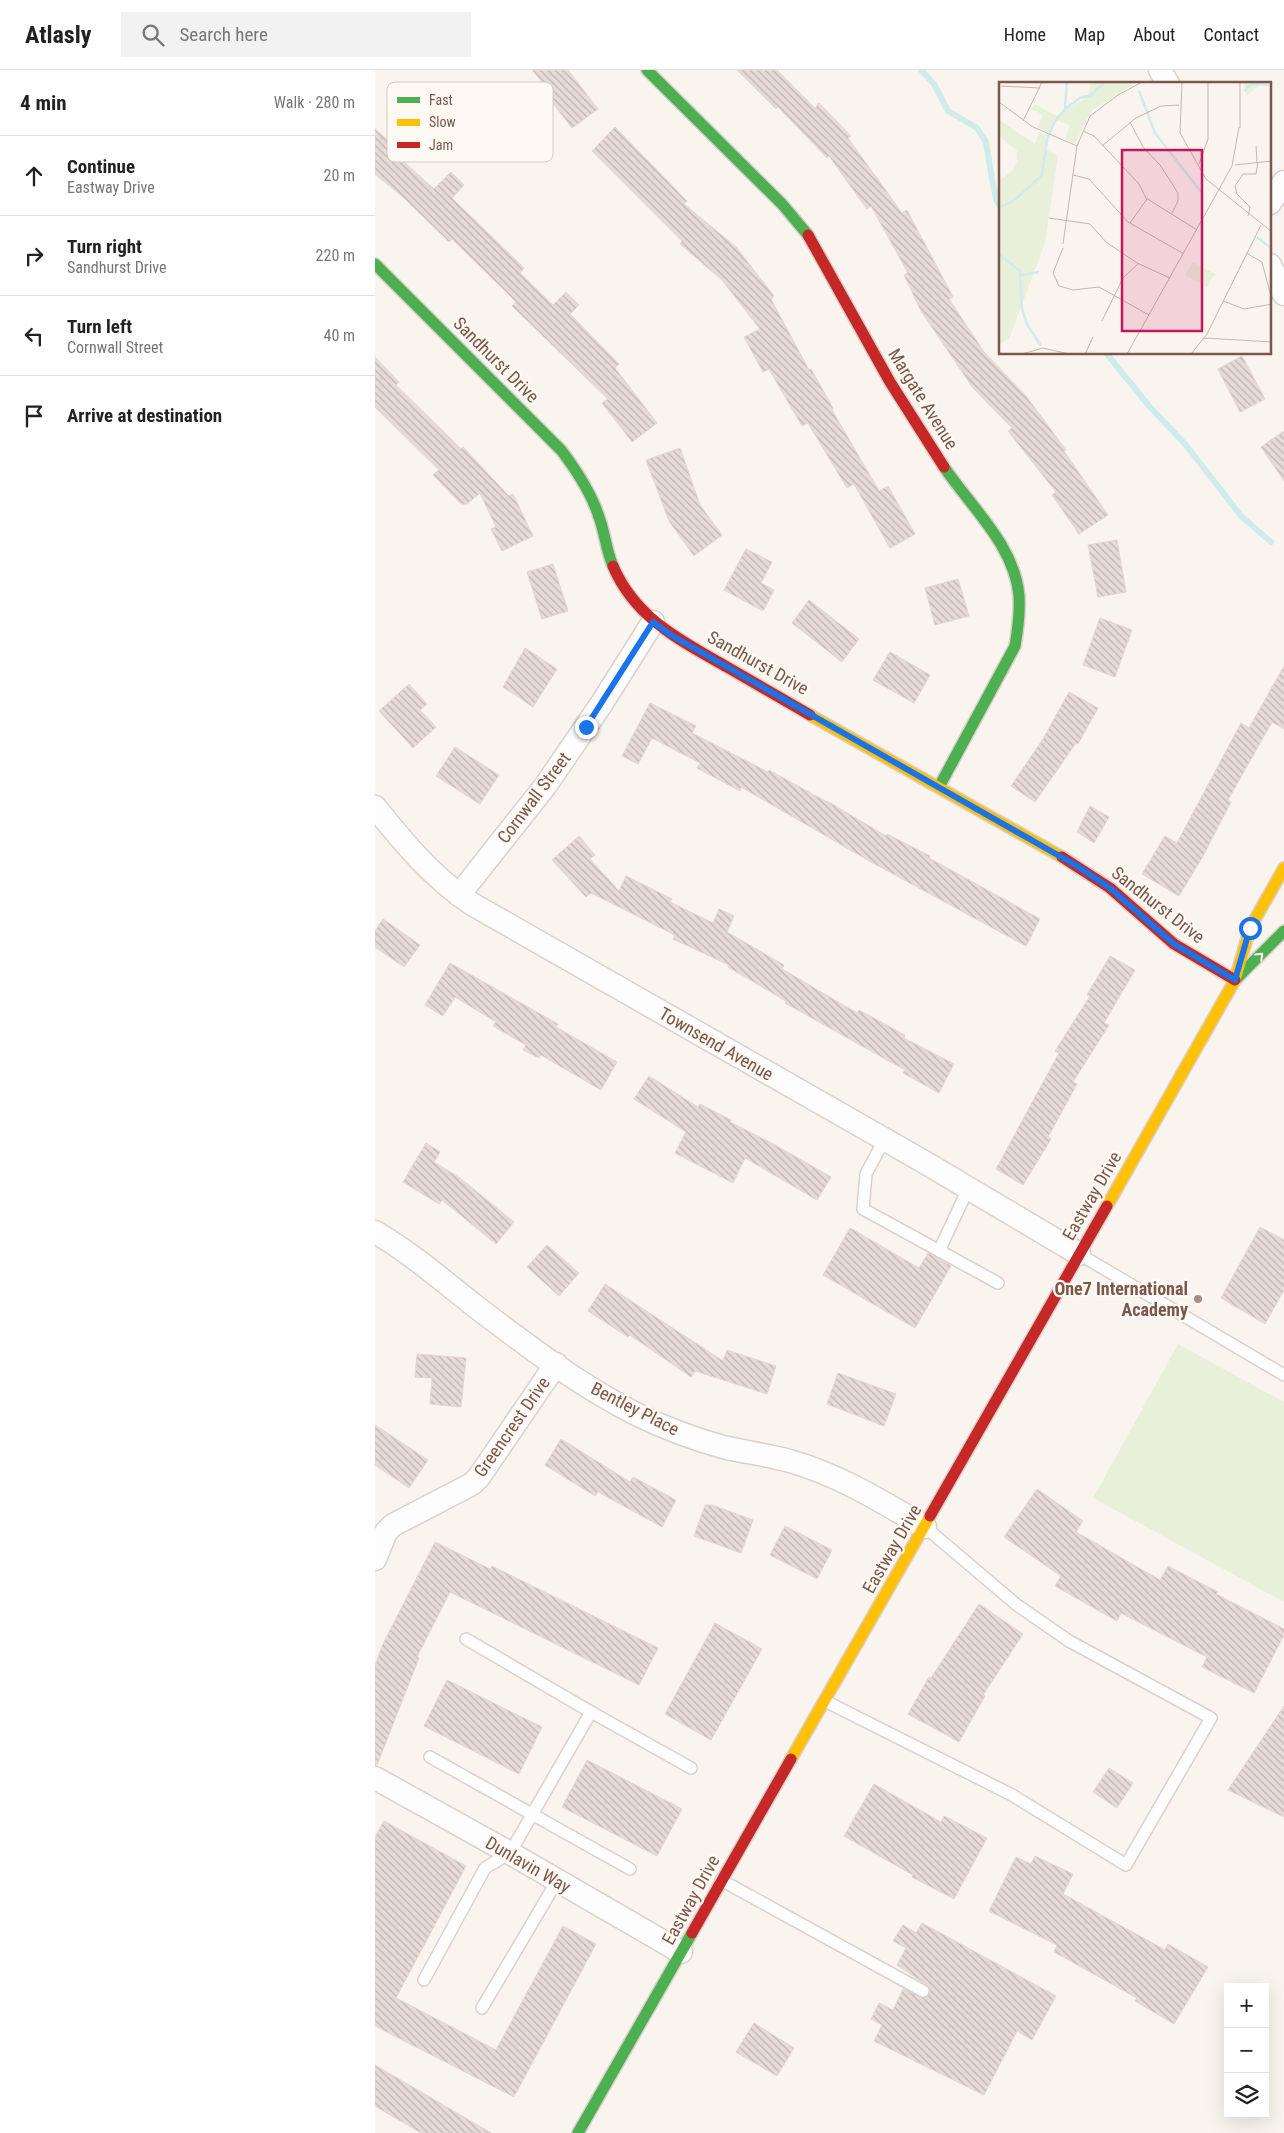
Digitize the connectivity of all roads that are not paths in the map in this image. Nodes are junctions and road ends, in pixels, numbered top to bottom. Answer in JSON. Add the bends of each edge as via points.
{"nodes":[{"id":1,"x":647,"y":70,"type":"edge"},
{"id":2,"x":1160,"y":70,"type":"edge"},
{"id":3,"x":1167,"y":82,"type":"edge"},
{"id":4,"x":1284,"y":182,"type":"edge"},
{"id":5,"x":1271,"y":202,"type":"edge"},
{"id":6,"x":375,"y":264,"type":"edge"},
{"id":7,"x":1271,"y":267,"type":"edge"},
{"id":8,"x":1284,"y":294,"type":"edge"},
{"id":9,"x":653,"y":622,"type":"junction"},
{"id":10,"x":939,"y":787,"type":"junction"},
{"id":11,"x":375,"y":807,"type":"edge"},
{"id":12,"x":1284,"y":868,"type":"edge"},
{"id":13,"x":459,"y":895,"type":"junction"},
{"id":14,"x":1284,"y":931,"type":"edge"},
{"id":15,"x":1235,"y":980,"type":"junction"},
{"id":16,"x":884,"y":1140,"type":"junction"},
{"id":17,"x":968,"y":1189,"type":"junction"},
{"id":18,"x":375,"y":1232,"type":"edge"},
{"id":19,"x":939,"y":1250,"type":"junction"},
{"id":20,"x":1079,"y":1254,"type":"junction"},
{"id":21,"x":998,"y":1283,"type":"dead end"},
{"id":22,"x":556,"y":1364,"type":"junction"},
{"id":23,"x":1284,"y":1375,"type":"edge"},
{"id":24,"x":925,"y":1527,"type":"junction"},
{"id":25,"x":381,"y":1530,"type":"edge"},
{"id":26,"x":375,"y":1559,"type":"edge"},
{"id":27,"x":466,"y":1639,"type":"dead end"},
{"id":28,"x":825,"y":1701,"type":"junction"},
{"id":29,"x":591,"y":1712,"type":"junction"},
{"id":30,"x":430,"y":1757,"type":"dead end"},
{"id":31,"x":691,"y":1768,"type":"dead end"},
{"id":32,"x":375,"y":1778,"type":"edge"},
{"id":33,"x":533,"y":1814,"type":"junction"},
{"id":34,"x":510,"y":1853,"type":"junction"},
{"id":35,"x":631,"y":1868,"type":"dead end"},
{"id":36,"x":721,"y":1880,"type":"junction"},
{"id":37,"x":557,"y":1881,"type":"junction"},
{"id":38,"x":681,"y":1952,"type":"junction"},
{"id":39,"x":424,"y":1980,"type":"dead end"},
{"id":40,"x":923,"y":1991,"type":"dead end"},
{"id":41,"x":482,"y":2008,"type":"dead end"},
{"id":42,"x":578,"y":2133,"type":"edge"}],
"edges":[{"from":1,"to":10,"type":"street","name":"Margate Avenue","via":[[782,204],[809,237],[896,393],[997,539],[1013,570],[1019,595],[1015,646]]},
{"from":2,"to":3,"type":"street"},
{"from":4,"to":5,"type":"street"},
{"from":6,"to":9,"type":"street","name":"Sandhurst Drive","via":[[561,450],[581,476],[596,507],[619,578]]},
{"from":7,"to":8,"type":"street"},
{"from":9,"to":10,"type":"street","name":"Sandhurst Drive"},
{"from":9,"to":13,"type":"street","name":"Cornwall Street","via":[[546,785]]},
{"from":10,"to":15,"type":"street","name":"Sandhurst Drive","via":[[1077,866],[1110,888],[1174,944]]},
{"from":11,"to":13,"type":"street","name":"Townsend Avenue","via":[[416,857]]},
{"from":12,"to":15,"type":"street","name":"Eastway Drive","via":[[1250,928]]},
{"from":13,"to":16,"type":"street","name":"Townsend Avenue"},
{"from":15,"to":14,"type":"street","name":"Eastway Drive","one_way":true},
{"from":15,"to":20,"type":"street","name":"Eastway Drive"},
{"from":16,"to":17,"type":"street","name":"Townsend Avenue"},
{"from":16,"to":19,"type":"lane","via":[[866,1174],[863,1209]]},
{"from":17,"to":19,"type":"lane"},
{"from":17,"to":20,"type":"street","name":"Townsend Avenue"},
{"from":18,"to":22,"type":"street","name":"Bentley Place","via":[[411,1254],[475,1306]]},
{"from":19,"to":21,"type":"lane"},
{"from":20,"to":23,"type":"lane"},
{"from":20,"to":24,"type":"street","name":"Eastway Drive"},
{"from":22,"to":24,"type":"street","name":"Bentley Place","via":[[657,1424],[701,1441],[790,1462],[835,1477]]},
{"from":22,"to":25,"type":"street","name":"Greencrest Drive","via":[[472,1484]]},
{"from":24,"to":28,"type":"street","name":"Eastway Drive"},
{"from":24,"to":28,"type":"lane","via":[[1017,1605],[1069,1641],[1211,1718],[1207,1726],[1127,1865],[1011,1794]]},
{"from":25,"to":26,"type":"street","name":"Greencrest Drive"},
{"from":27,"to":29,"type":"lane"},
{"from":28,"to":36,"type":"street","name":"Eastway Drive"},
{"from":29,"to":31,"type":"lane"},
{"from":29,"to":33,"type":"lane"},
{"from":30,"to":33,"type":"lane"},
{"from":32,"to":34,"type":"street","name":"Dunlavin Way"},
{"from":33,"to":34,"type":"lane"},
{"from":33,"to":35,"type":"lane"},
{"from":34,"to":37,"type":"street","name":"Dunlavin Way"},
{"from":34,"to":39,"type":"lane","via":[[485,1868]]},
{"from":36,"to":38,"type":"street","name":"Eastway Drive"},
{"from":36,"to":40,"type":"lane"},
{"from":37,"to":38,"type":"street","name":"Dunlavin Way"},
{"from":37,"to":41,"type":"lane"},
{"from":38,"to":42,"type":"street","name":"Eastway Drive"}]}
